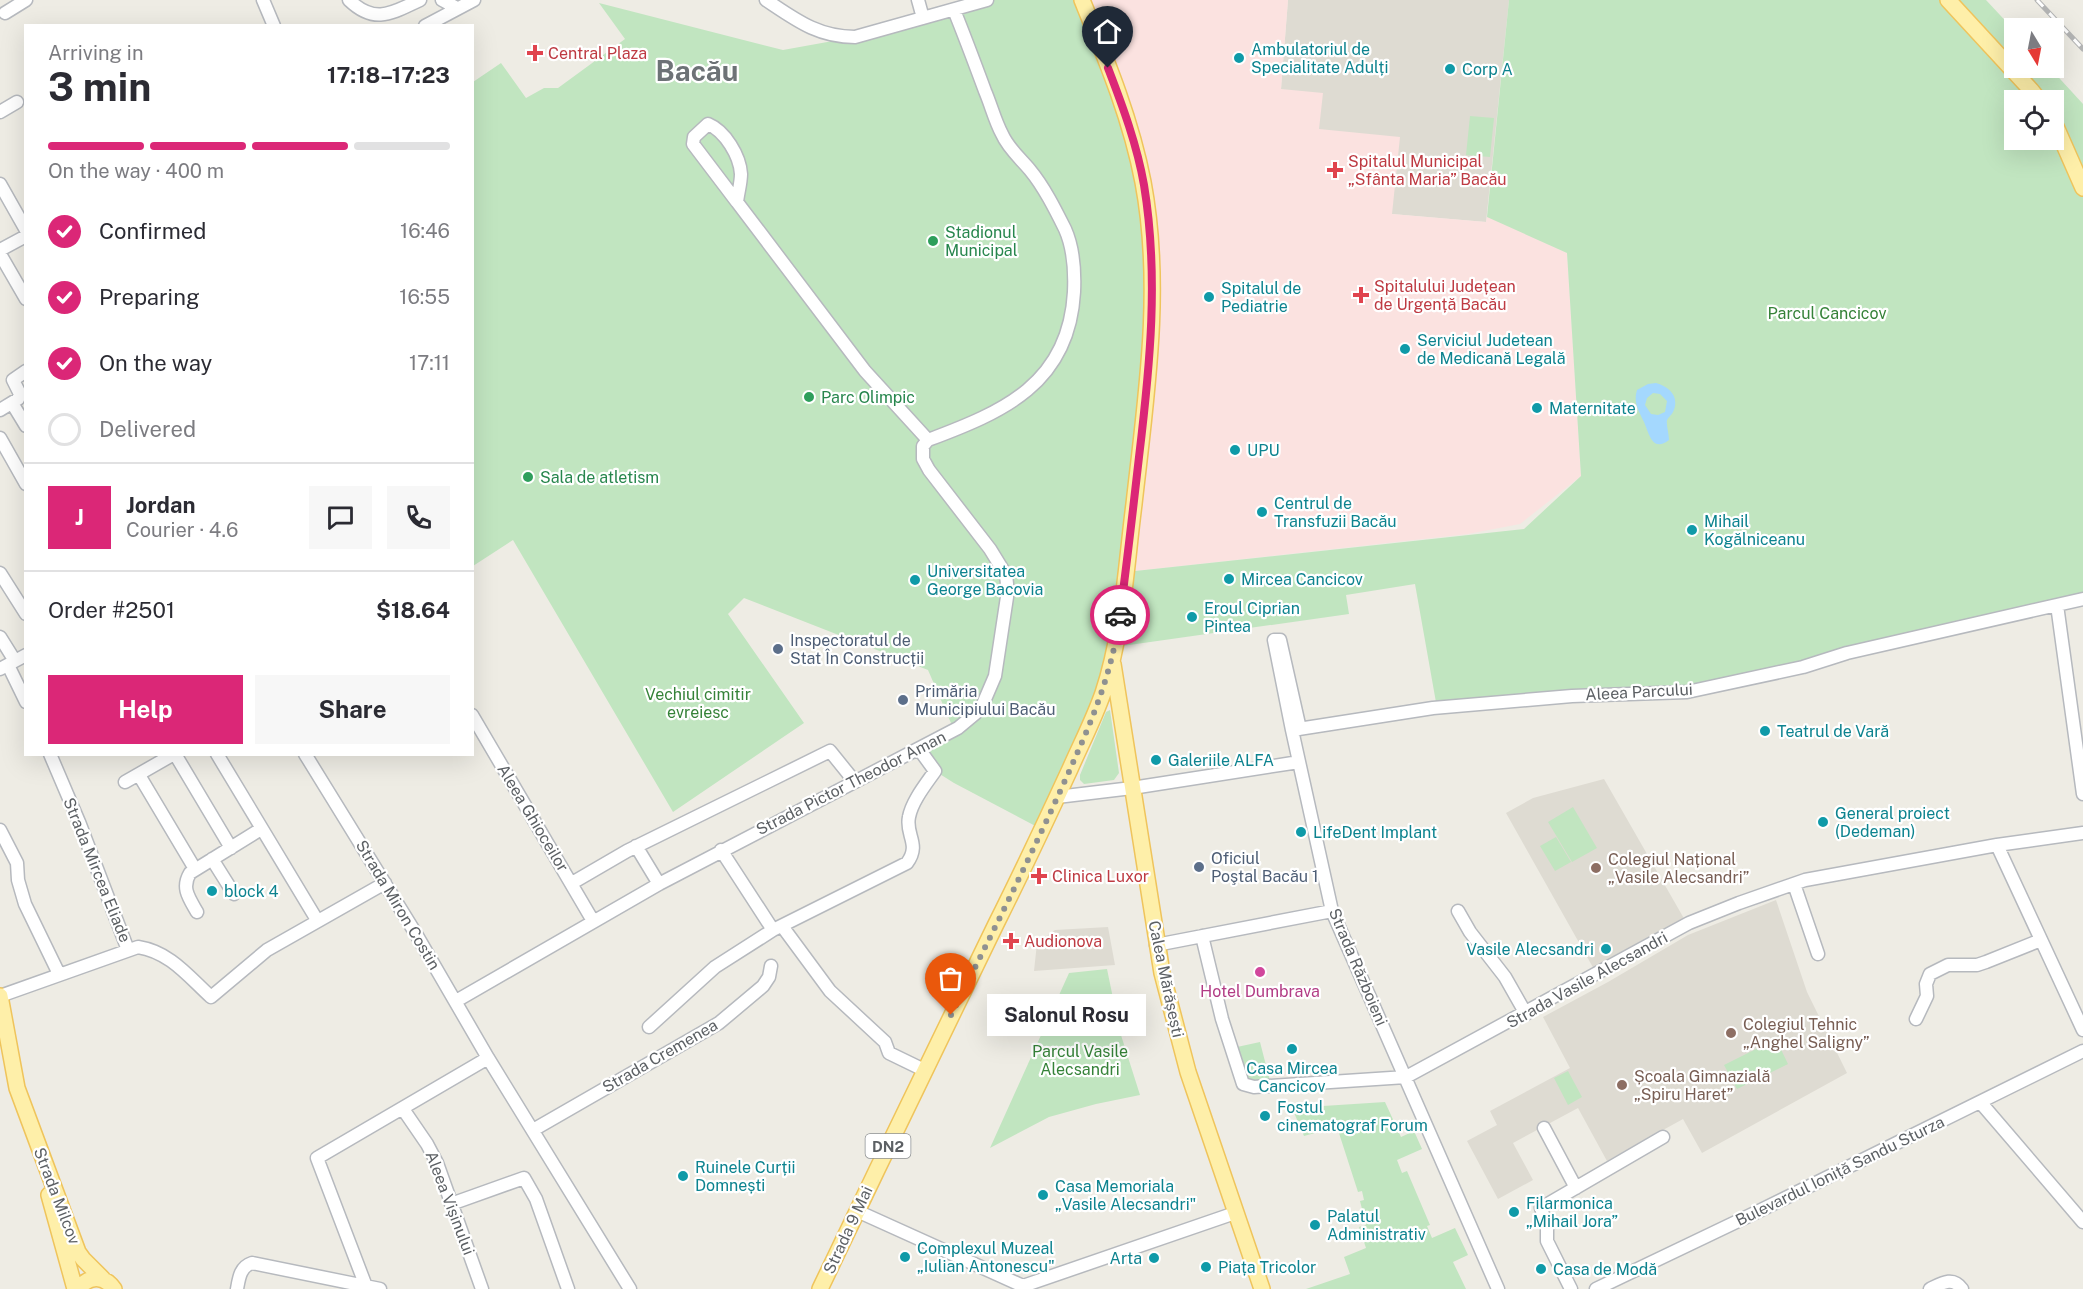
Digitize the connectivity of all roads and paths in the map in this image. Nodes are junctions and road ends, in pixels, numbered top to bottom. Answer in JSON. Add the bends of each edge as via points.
{"nodes":[{"id":1,"x":26,"y":0,"type":"edge"},
{"id":2,"x":263,"y":0,"type":"edge"},
{"id":3,"x":349,"y":0,"type":"edge"},
{"id":4,"x":420,"y":0,"type":"edge"},
{"id":5,"x":442,"y":0,"type":"edge"},
{"id":6,"x":474,"y":0,"type":"edge"},
{"id":7,"x":766,"y":0,"type":"edge"},
{"id":8,"x":918,"y":0,"type":"edge"},
{"id":9,"x":987,"y":0,"type":"edge"},
{"id":10,"x":1072,"y":0,"type":"edge"},
{"id":11,"x":1947,"y":0,"type":"edge"},
{"id":12,"x":1086,"y":4,"type":"edge"},
{"id":13,"x":457,"y":8,"type":"junction"},
{"id":14,"x":954,"y":10,"type":"junction"},
{"id":15,"x":5,"y":13,"type":"dead end"},
{"id":16,"x":923,"y":18,"type":"junction"},
{"id":17,"x":273,"y":24,"type":"edge"},
{"id":18,"x":429,"y":24,"type":"edge"},
{"id":19,"x":2031,"y":90,"type":"edge"},
{"id":20,"x":17,"y":102,"type":"dead end"},
{"id":21,"x":0,"y":112,"type":"edge"},
{"id":22,"x":2064,"y":145,"type":"edge"},
{"id":23,"x":0,"y":184,"type":"edge"},
{"id":24,"x":2083,"y":188,"type":"edge"},
{"id":25,"x":737,"y":202,"type":"junction"},
{"id":26,"x":24,"y":226,"type":"edge"},
{"id":27,"x":24,"y":237,"type":"edge"},
{"id":28,"x":0,"y":252,"type":"edge"},
{"id":29,"x":24,"y":295,"type":"edge"},
{"id":30,"x":24,"y":372,"type":"edge"},
{"id":31,"x":12,"y":403,"type":"junction"},
{"id":32,"x":0,"y":410,"type":"edge"},
{"id":33,"x":24,"y":423,"type":"edge"},
{"id":34,"x":0,"y":438,"type":"edge"},
{"id":35,"x":928,"y":440,"type":"junction"},
{"id":36,"x":24,"y":480,"type":"edge"},
{"id":37,"x":0,"y":573,"type":"edge"},
{"id":38,"x":2083,"y":600,"type":"edge"},
{"id":39,"x":2057,"y":605,"type":"junction"},
{"id":40,"x":24,"y":611,"type":"edge"},
{"id":41,"x":0,"y":637,"type":"edge"},
{"id":42,"x":1114,"y":653,"type":"junction"},
{"id":43,"x":12,"y":662,"type":"edge"},
{"id":44,"x":24,"y":696,"type":"edge"},
{"id":45,"x":474,"y":718,"type":"edge"},
{"id":46,"x":1296,"y":730,"type":"junction"},
{"id":47,"x":919,"y":748,"type":"junction"},
{"id":48,"x":51,"y":756,"type":"edge"},
{"id":49,"x":173,"y":756,"type":"edge"},
{"id":50,"x":176,"y":756,"type":"edge"},
{"id":51,"x":218,"y":756,"type":"edge"},
{"id":52,"x":306,"y":756,"type":"edge"},
{"id":53,"x":1299,"y":762,"type":"junction"},
{"id":54,"x":139,"y":775,"type":"junction"},
{"id":55,"x":125,"y":782,"type":"dead end"},
{"id":56,"x":855,"y":782,"type":"junction"},
{"id":57,"x":1132,"y":788,"type":"junction"},
{"id":58,"x":2083,"y":794,"type":"edge"},
{"id":59,"x":1057,"y":797,"type":"junction"},
{"id":60,"x":261,"y":829,"type":"junction"},
{"id":61,"x":0,"y":830,"type":"edge"},
{"id":62,"x":2083,"y":833,"type":"edge"},
{"id":63,"x":1997,"y":845,"type":"junction"},
{"id":64,"x":636,"y":846,"type":"junction"},
{"id":65,"x":231,"y":848,"type":"junction"},
{"id":66,"x":722,"y":850,"type":"junction"},
{"id":67,"x":212,"y":859,"type":"junction"},
{"id":68,"x":195,"y":869,"type":"junction"},
{"id":69,"x":385,"y":883,"type":"junction"},
{"id":70,"x":572,"y":883,"type":"junction"},
{"id":71,"x":659,"y":884,"type":"junction"},
{"id":72,"x":1794,"y":884,"type":"junction"},
{"id":73,"x":234,"y":894,"type":"dead end"},
{"id":74,"x":1332,"y":911,"type":"junction"},
{"id":75,"x":1458,"y":911,"type":"dead end"},
{"id":76,"x":197,"y":912,"type":"dead end"},
{"id":77,"x":317,"y":920,"type":"junction"},
{"id":78,"x":593,"y":921,"type":"junction"},
{"id":79,"x":777,"y":928,"type":"junction"},
{"id":80,"x":1202,"y":936,"type":"junction"},
{"id":81,"x":2041,"y":940,"type":"junction"},
{"id":82,"x":1156,"y":945,"type":"junction"},
{"id":83,"x":128,"y":950,"type":"junction"},
{"id":84,"x":1818,"y":954,"type":"dead end"},
{"id":85,"x":771,"y":966,"type":"dead end"},
{"id":86,"x":59,"y":974,"type":"junction"},
{"id":87,"x":0,"y":996,"type":"edge"},
{"id":88,"x":456,"y":1001,"type":"junction"},
{"id":89,"x":1526,"y":1014,"type":"junction"},
{"id":90,"x":1916,"y":1019,"type":"dead end"},
{"id":91,"x":649,"y":1027,"type":"dead end"},
{"id":92,"x":2083,"y":1030,"type":"edge"},
{"id":93,"x":2083,"y":1051,"type":"edge"},
{"id":94,"x":488,"y":1058,"type":"junction"},
{"id":95,"x":924,"y":1070,"type":"junction"},
{"id":96,"x":1406,"y":1077,"type":"junction"},
{"id":97,"x":1981,"y":1103,"type":"junction"},
{"id":98,"x":403,"y":1109,"type":"junction"},
{"id":99,"x":1544,"y":1128,"type":"dead end"},
{"id":100,"x":533,"y":1130,"type":"junction"},
{"id":101,"x":1663,"y":1137,"type":"dead end"},
{"id":102,"x":36,"y":1139,"type":"junction"},
{"id":103,"x":1576,"y":1188,"type":"junction"},
{"id":104,"x":451,"y":1204,"type":"junction"},
{"id":105,"x":857,"y":1211,"type":"junction"},
{"id":106,"x":1235,"y":1212,"type":"junction"},
{"id":107,"x":2083,"y":1222,"type":"edge"},
{"id":108,"x":112,"y":1285,"type":"edge"},
{"id":109,"x":1043,"y":1285,"type":"edge"},
{"id":110,"x":479,"y":1286,"type":"edge"},
{"id":111,"x":372,"y":1288,"type":"edge"},
{"id":112,"x":1023,"y":1288,"type":"edge"},
{"id":113,"x":76,"y":1289,"type":"edge"},
{"id":114,"x":237,"y":1289,"type":"edge"},
{"id":115,"x":568,"y":1289,"type":"edge"},
{"id":116,"x":630,"y":1289,"type":"edge"},
{"id":117,"x":820,"y":1289,"type":"edge"},
{"id":118,"x":1262,"y":1289,"type":"edge"},
{"id":119,"x":1498,"y":1289,"type":"edge"},
{"id":120,"x":1571,"y":1289,"type":"edge"},
{"id":121,"x":1596,"y":1289,"type":"edge"},
{"id":122,"x":1930,"y":1289,"type":"edge"},
{"id":123,"x":1962,"y":1289,"type":"edge"}],
"edges":[{"from":1,"to":15,"type":"street"},
{"from":2,"to":17,"type":"street"},
{"from":3,"to":4,"type":"street","via":[[378,16]]},
{"from":5,"to":13,"type":"street"},
{"from":6,"to":13,"type":"street"},
{"from":7,"to":16,"type":"street","via":[[813,29],[839,37],[855,37]]},
{"from":8,"to":16,"type":"street"},
{"from":9,"to":14,"type":"street"},
{"from":10,"to":12,"type":"main road"},
{"from":11,"to":19,"type":"main road"},
{"from":12,"to":42,"type":"main road","name":"Calea Mărășești","number":"DN2","via":[[1136,151],[1147,210],[1152,277],[1142,429]]},
{"from":13,"to":18,"type":"street"},
{"from":14,"to":16,"type":"street"},
{"from":14,"to":35,"type":"street","via":[[1002,135],[1030,171],[1066,231],[1074,261],[1073,298],[1071,319],[1045,373],[1007,405],[979,421]]},
{"from":20,"to":21,"type":"street"},
{"from":22,"to":24,"type":"main road"},
{"from":23,"to":26,"type":"street"},
{"from":25,"to":25,"type":"street","via":[[741,174],[738,160],[727,140],[708,124],[694,137],[693,144]]},
{"from":25,"to":35,"type":"street","via":[[865,371]]},
{"from":27,"to":28,"type":"street"},
{"from":28,"to":29,"type":"street"},
{"from":30,"to":31,"type":"street","via":[[13,380],[20,394]]},
{"from":31,"to":32,"type":"street"},
{"from":31,"to":33,"type":"street"},
{"from":34,"to":36,"type":"street"},
{"from":35,"to":47,"type":"street","name":"Strada Pictor Theodor Aman","via":[[922,446],[926,465],[1001,566],[1006,575],[1007,597],[994,676],[983,704],[958,728]]},
{"from":37,"to":40,"type":"street"},
{"from":38,"to":39,"type":"street","name":"Aleea Parcului"},
{"from":39,"to":46,"type":"street","name":"Aleea Parcului","via":[[1687,692],[1572,696],[1433,708]]},
{"from":39,"to":58,"type":"street"},
{"from":41,"to":43,"type":"street"},
{"from":42,"to":57,"type":"main road","name":"Calea Mărășești"},
{"from":42,"to":59,"type":"main road","name":"Strada 9 Mai","number":"DN2","via":[[1096,712]]},
{"from":43,"to":44,"type":"street"},
{"from":45,"to":70,"type":"street","name":"Aleea Ghioceilor"},
{"from":46,"to":46,"type":"street","via":[[1280,640],[1276,640],[1273,641]]},
{"from":46,"to":53,"type":"street"},
{"from":47,"to":56,"type":"street","name":"Strada Pictor Theodor Aman"},
{"from":47,"to":79,"type":"street","via":[[935,771],[908,819],[913,850],[907,863]]},
{"from":48,"to":83,"type":"street","name":"Strada Mircea Eliade"},
{"from":49,"to":54,"type":"street"},
{"from":50,"to":65,"type":"street"},
{"from":51,"to":60,"type":"street"},
{"from":52,"to":69,"type":"street","name":"Strada Miron Costin"},
{"from":53,"to":57,"type":"street"},
{"from":53,"to":74,"type":"street","name":"Strada Războieni"},
{"from":54,"to":55,"type":"street"},
{"from":54,"to":68,"type":"street"},
{"from":56,"to":64,"type":"street","via":[[830,751]]},
{"from":56,"to":66,"type":"street","name":"Strada Pictor Theodor Aman"},
{"from":57,"to":59,"type":"street"},
{"from":57,"to":82,"type":"main road","name":"Calea Mărășești"},
{"from":59,"to":95,"type":"main road","name":"Strada 9 Mai","number":"DN2"},
{"from":60,"to":65,"type":"street"},
{"from":60,"to":77,"type":"street"},
{"from":61,"to":86,"type":"street","via":[[17,863],[25,904]]},
{"from":62,"to":63,"type":"street","name":"Strada Vasile Alecsandri"},
{"from":63,"to":72,"type":"street","name":"Strada Vasile Alecsandri"},
{"from":63,"to":81,"type":"street"},
{"from":64,"to":70,"type":"street"},
{"from":64,"to":71,"type":"street"},
{"from":65,"to":67,"type":"street"},
{"from":66,"to":71,"type":"street","name":"Strada Pictor Theodor Aman"},
{"from":66,"to":79,"type":"street"},
{"from":67,"to":68,"type":"street"},
{"from":67,"to":73,"type":"street"},
{"from":68,"to":76,"type":"street","via":[[185,886]]},
{"from":69,"to":77,"type":"street"},
{"from":69,"to":88,"type":"street","name":"Strada Miron Costin"},
{"from":70,"to":78,"type":"street","name":"Aleea Ghioceilor"},
{"from":71,"to":78,"type":"street","name":"Strada Pictor Theodor Aman"},
{"from":72,"to":84,"type":"street"},
{"from":72,"to":89,"type":"street","name":"Strada Vasile Alecsandri","via":[[1689,923]]},
{"from":74,"to":80,"type":"street"},
{"from":74,"to":96,"type":"street","name":"Strada Războieni"},
{"from":75,"to":89,"type":"street"},
{"from":77,"to":83,"type":"street","via":[[267,950],[211,997],[167,957],[138,947]]},
{"from":78,"to":88,"type":"street","name":"Strada Pictor Theodor Aman"},
{"from":79,"to":91,"type":"street","via":[[715,967]]},
{"from":79,"to":95,"type":"street","via":[[830,991],[885,1042],[889,1053]]},
{"from":80,"to":82,"type":"street"},
{"from":80,"to":96,"type":"street","name":"Strada Vasile Alecsandri","via":[[1222,1019],[1244,1084],[1254,1088]]},
{"from":81,"to":90,"type":"street","via":[[1977,965],[1948,965],[1930,974],[1927,996]]},
{"from":81,"to":92,"type":"street"},
{"from":82,"to":106,"type":"main road","name":"Calea Mărășești","via":[[1188,1072]]},
{"from":83,"to":86,"type":"street","name":"Strada Mircea Eliade"},
{"from":85,"to":100,"type":"street","name":"Strada Cremenea","via":[[762,986],[719,1023]]},
{"from":86,"to":87,"type":"street","name":"Strada Mircea Eliade"},
{"from":87,"to":102,"type":"main road","name":"Strada Milcov","via":[[17,1088]]},
{"from":88,"to":94,"type":"street","name":"Strada Miron Costin"},
{"from":89,"to":96,"type":"street","name":"Strada Vasile Alecsandri"},
{"from":93,"to":97,"type":"street","name":"Bulevardul Ioniță Sandu Sturza"},
{"from":94,"to":98,"type":"street"},
{"from":94,"to":100,"type":"street","name":"Strada Miron Costin"},
{"from":95,"to":105,"type":"main road","name":"Strada 9 Mai","number":"DN2"},
{"from":96,"to":119,"type":"street","name":"Strada Războieni"},
{"from":97,"to":107,"type":"street"},
{"from":97,"to":121,"type":"street","name":"Bulevardul Ioniță Sandu Sturza"},
{"from":98,"to":104,"type":"street","name":"Aleea Vișinului","via":[[437,1163]]},
{"from":98,"to":111,"type":"street","via":[[317,1158]]},
{"from":99,"to":103,"type":"street"},
{"from":100,"to":116,"type":"street","name":"Strada Miron Costin"},
{"from":101,"to":103,"type":"street"},
{"from":102,"to":108,"type":"main road","name":"Strada Milcov","via":[[78,1252]]},
{"from":102,"to":113,"type":"main road","name":"Strada Milcov"},
{"from":103,"to":120,"type":"street","via":[[1541,1208],[1547,1240]]},
{"from":104,"to":110,"type":"street","name":"Aleea Vișinului"},
{"from":104,"to":115,"type":"street","via":[[524,1178],[536,1200]]},
{"from":105,"to":112,"type":"street"},
{"from":105,"to":117,"type":"main road","name":"Strada 9 Mai","number":"DN2"},
{"from":106,"to":109,"type":"street"},
{"from":106,"to":118,"type":"main road","name":"Calea Mărășești"},
{"from":108,"to":113,"type":"main road","via":[[90,1279]]},
{"from":109,"to":112,"type":"street"},
{"from":111,"to":114,"type":"street","via":[[252,1263],[240,1275]]},
{"from":122,"to":123,"type":"street","via":[[1949,1281],[1958,1283]]}]}
